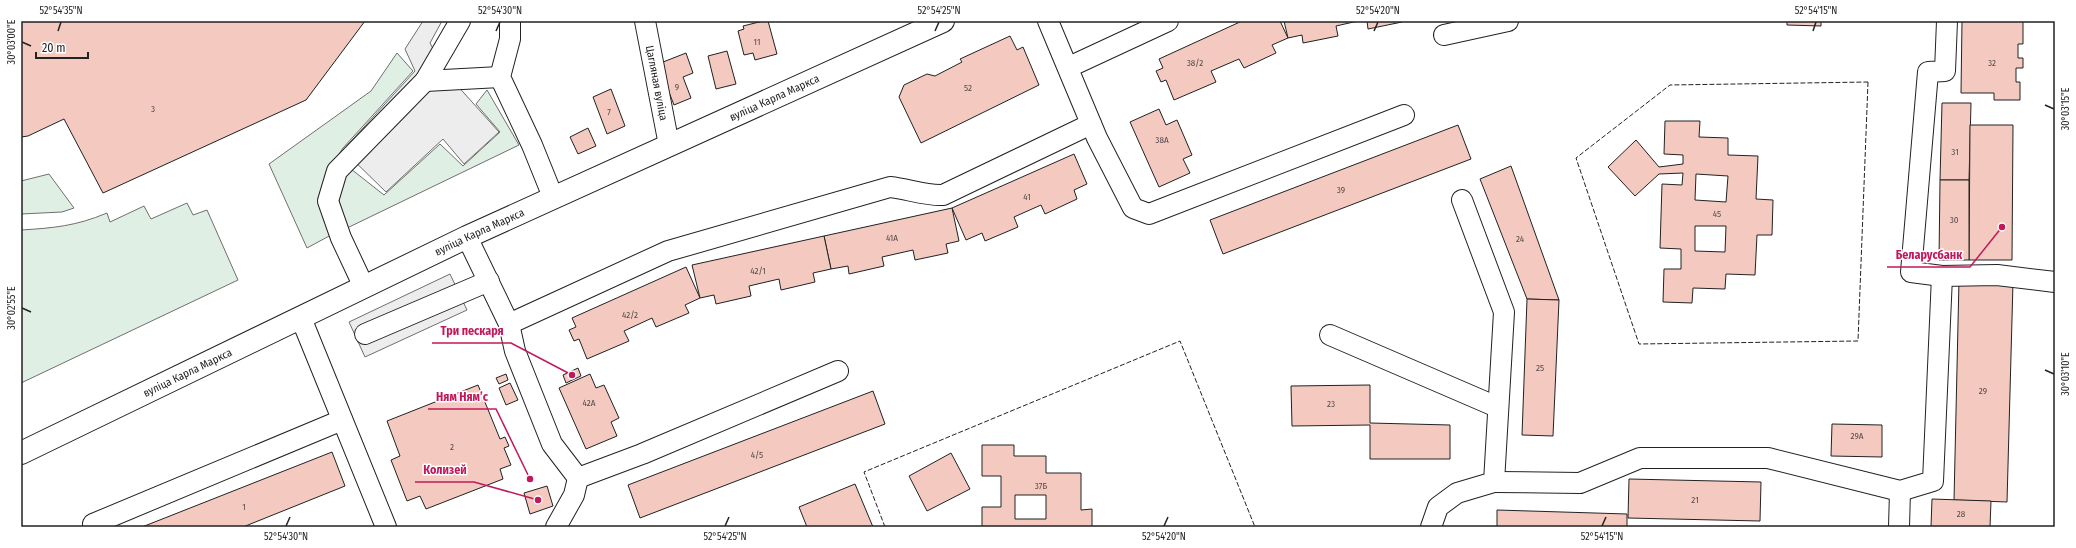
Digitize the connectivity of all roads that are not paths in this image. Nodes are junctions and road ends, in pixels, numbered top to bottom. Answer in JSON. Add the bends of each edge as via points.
{"nodes":[{"id":1,"x":460,"y":21,"type":"edge"},
{"id":2,"x":510,"y":21,"type":"edge"},
{"id":3,"x":645,"y":21,"type":"edge"},
{"id":4,"x":943,"y":21,"type":"edge"},
{"id":5,"x":1048,"y":21,"type":"edge"},
{"id":6,"x":1168,"y":21,"type":"edge"},
{"id":7,"x":1508,"y":21,"type":"edge"},
{"id":8,"x":1947,"y":21,"type":"edge"},
{"id":9,"x":1444,"y":35,"type":"dead end"},
{"id":10,"x":1069,"y":67,"type":"junction"},
{"id":11,"x":500,"y":77,"type":"junction"},
{"id":12,"x":425,"y":81,"type":"junction"},
{"id":13,"x":1404,"y":115,"type":"dead end"},
{"id":14,"x":1091,"y":124,"type":"junction"},
{"id":15,"x":669,"y":145,"type":"junction"},
{"id":16,"x":553,"y":197,"type":"junction"},
{"id":17,"x":1462,"y":200,"type":"dead end"},
{"id":18,"x":467,"y":237,"type":"junction"},
{"id":19,"x":1942,"y":276,"type":"junction"},
{"id":20,"x":489,"y":281,"type":"junction"},
{"id":21,"x":2055,"y":282,"type":"edge"},
{"id":22,"x":364,"y":287,"type":"junction"},
{"id":23,"x":301,"y":318,"type":"junction"},
{"id":24,"x":509,"y":324,"type":"junction"},
{"id":25,"x":366,"y":334,"type":"dead end"},
{"id":26,"x":1330,"y":335,"type":"dead end"},
{"id":27,"x":838,"y":371,"type":"dead end"},
{"id":28,"x":1497,"y":407,"type":"junction"},
{"id":29,"x":342,"y":420,"type":"junction"},
{"id":30,"x":21,"y":453,"type":"edge"},
{"id":31,"x":578,"y":478,"type":"junction"},
{"id":32,"x":1494,"y":482,"type":"junction"},
{"id":33,"x":1900,"y":491,"type":"junction"},
{"id":34,"x":93,"y":524,"type":"dead end"},
{"id":35,"x":386,"y":527,"type":"edge"},
{"id":36,"x":556,"y":527,"type":"edge"},
{"id":37,"x":1431,"y":527,"type":"edge"},
{"id":38,"x":1899,"y":527,"type":"edge"}],
"edges":[{"from":1,"to":12,"type":"street"},
{"from":2,"to":11,"type":"street","via":[[510,39]]},
{"from":3,"to":15,"type":"street","name":"Цагляная вуліца"},
{"from":4,"to":15,"type":"main road","name":"вуліца Карла Маркса"},
{"from":5,"to":10,"type":"street"},
{"from":6,"to":10,"type":"street"},
{"from":7,"to":9,"type":"street"},
{"from":8,"to":19,"type":"street","via":[[1945,71],[1928,72],[1911,272]]},
{"from":10,"to":14,"type":"street"},
{"from":11,"to":12,"type":"street"},
{"from":11,"to":16,"type":"street"},
{"from":12,"to":22,"type":"street","via":[[337,171],[328,201],[341,238]]},
{"from":13,"to":14,"type":"street","via":[[1150,214],[1133,208]]},
{"from":14,"to":24,"type":"street","via":[[943,194],[934,196],[906,188],[890,187],[694,243],[668,251]]},
{"from":15,"to":16,"type":"main road","name":"вуліца Карла Маркса"},
{"from":16,"to":18,"type":"main road","name":"вуліца Карла Маркса"},
{"from":17,"to":28,"type":"street","via":[[1504,312]]},
{"from":18,"to":20,"type":"street"},
{"from":18,"to":22,"type":"main road","name":"вуліца Карла Маркса"},
{"from":19,"to":21,"type":"street","via":[[1997,276]]},
{"from":19,"to":33,"type":"street","via":[[1933,481]]},
{"from":20,"to":24,"type":"street"},
{"from":20,"to":25,"type":"street"},
{"from":22,"to":23,"type":"main road","name":"вуліца Карла Маркса"},
{"from":23,"to":29,"type":"street"},
{"from":23,"to":30,"type":"main road","name":"вуліца Карла Маркса"},
{"from":24,"to":31,"type":"street","via":[[515,352],[552,444]]},
{"from":26,"to":28,"type":"street"},
{"from":27,"to":31,"type":"street","via":[[642,454]]},
{"from":28,"to":32,"type":"street"},
{"from":29,"to":34,"type":"street"},
{"from":29,"to":35,"type":"street"},
{"from":31,"to":36,"type":"street","via":[[574,495]]},
{"from":32,"to":33,"type":"street","via":[[1580,484],[1640,458],[1768,458]]},
{"from":32,"to":37,"type":"street","via":[[1457,493],[1438,507]]},
{"from":33,"to":38,"type":"street"}]}
